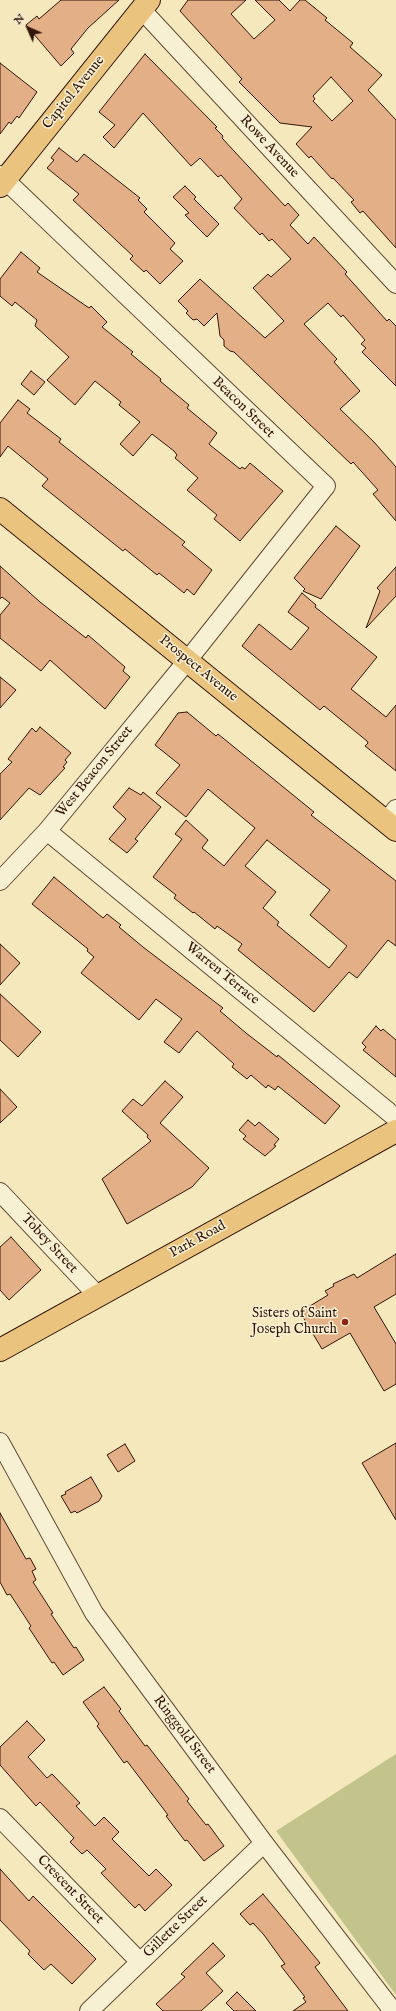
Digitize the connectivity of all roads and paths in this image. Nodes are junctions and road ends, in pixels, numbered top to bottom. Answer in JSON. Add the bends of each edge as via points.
{"nodes":[{"id":1,"x":145,"y":5,"type":"edge"},
{"id":2,"x":2,"y":180,"type":"edge"},
{"id":3,"x":396,"y":284,"type":"edge"},
{"id":4,"x":0,"y":509,"type":"edge"},
{"id":5,"x":187,"y":661,"type":"junction"},
{"id":6,"x":393,"y":820,"type":"edge"},
{"id":7,"x":47,"y":831,"type":"junction"},
{"id":8,"x":0,"y":880,"type":"edge"},
{"id":9,"x":396,"y":1118,"type":"edge"},
{"id":10,"x":396,"y":1131,"type":"edge"},
{"id":11,"x":0,"y":1192,"type":"edge"},
{"id":12,"x":98,"y":1296,"type":"junction"},
{"id":13,"x":0,"y":1350,"type":"edge"},
{"id":14,"x":0,"y":1442,"type":"edge"},
{"id":15,"x":0,"y":1818,"type":"edge"},
{"id":16,"x":264,"y":1843,"type":"junction"},
{"id":17,"x":140,"y":1962,"type":"junction"},
{"id":18,"x":89,"y":2011,"type":"edge"},
{"id":19,"x":393,"y":2011,"type":"edge"}],
"edges":[{"from":1,"to":2,"type":"main road","name":"Capitol Avenue"},
{"from":1,"to":3,"type":"street","name":"Rowe Avenue"},
{"from":2,"to":5,"type":"street","name":"Beacon Street","via":[[326,486]]},
{"from":4,"to":5,"type":"main road","name":"Prospect Avenue"},
{"from":5,"to":6,"type":"main road","name":"Prospect Avenue"},
{"from":5,"to":7,"type":"street","name":"West Beacon Street"},
{"from":7,"to":8,"type":"street","name":"West Beacon Street"},
{"from":7,"to":9,"type":"street","name":"Warren Terrace"},
{"from":10,"to":12,"type":"main road","name":"Park Road"},
{"from":11,"to":12,"type":"street","name":"Tobey Street"},
{"from":12,"to":13,"type":"main road","name":"Park Road"},
{"from":14,"to":16,"type":"street","name":"Ringgold Street","via":[[94,1613]]},
{"from":15,"to":17,"type":"street","name":"Crescent Street"},
{"from":16,"to":17,"type":"street","name":"Gillette Street"},
{"from":16,"to":19,"type":"street","name":"Ringgold Street"},
{"from":17,"to":18,"type":"street","name":"Gillette Street"}]}
